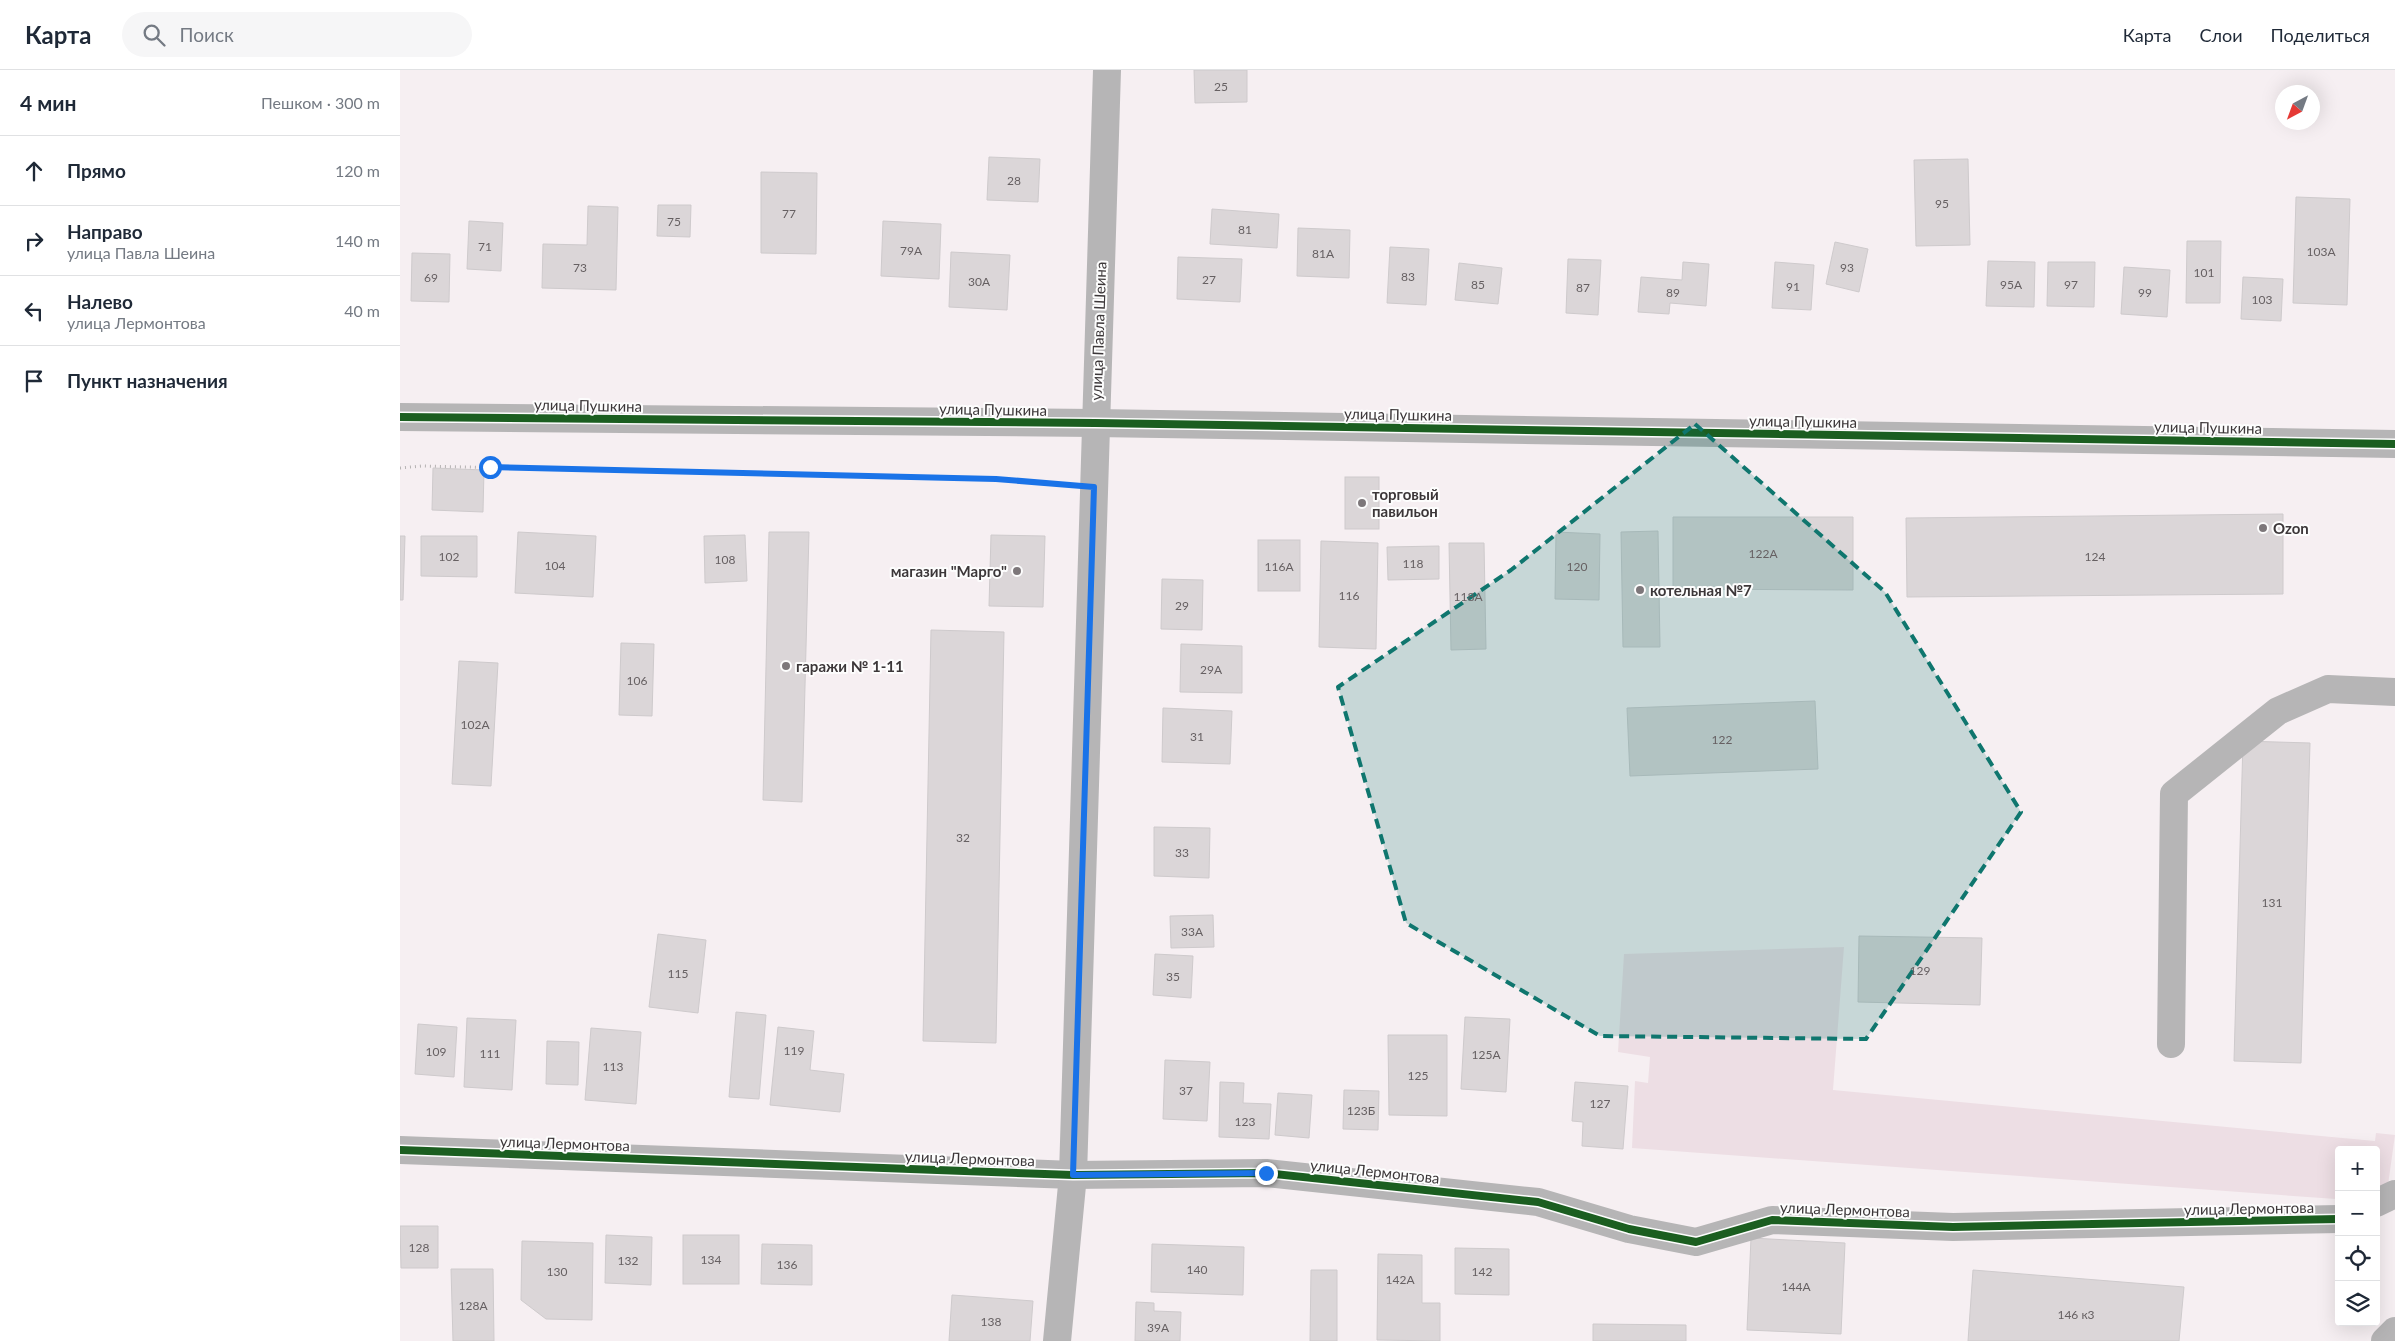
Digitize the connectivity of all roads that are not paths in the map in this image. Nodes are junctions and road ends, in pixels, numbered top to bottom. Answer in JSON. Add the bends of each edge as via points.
{"nodes":[{"id":1,"x":1107,"y":70,"type":"edge"},
{"id":2,"x":400,"y":417,"type":"edge"},
{"id":3,"x":1095,"y":423,"type":"junction"},
{"id":4,"x":2395,"y":444,"type":"edge"},
{"id":5,"x":2395,"y":692,"type":"edge"},
{"id":6,"x":2171,"y":1044,"type":"dead end"},
{"id":7,"x":400,"y":1150,"type":"edge"},
{"id":8,"x":1073,"y":1175,"type":"junction"},
{"id":9,"x":2395,"y":1194,"type":"edge"},
{"id":10,"x":2380,"y":1201,"type":"edge"},
{"id":11,"x":2335,"y":1219,"type":"edge"},
{"id":12,"x":2395,"y":1331,"type":"edge"},
{"id":13,"x":1057,"y":1341,"type":"edge"},
{"id":14,"x":2385,"y":1341,"type":"edge"}],
"edges":[{"from":1,"to":3,"type":"street","name":"улица Павла Шеина"},
{"from":2,"to":3,"type":"street","name":"улица Пушкина"},
{"from":3,"to":4,"type":"street","name":"улица Пушкина"},
{"from":3,"to":8,"type":"street","name":"улица Павла Шеина"},
{"from":5,"to":6,"type":"street","via":[[2328,689],[2278,711],[2174,794]]},
{"from":7,"to":8,"type":"street","name":"улица Лермонтова"},
{"from":8,"to":11,"type":"street","name":"улица Лермонтова","via":[[1266,1173],[1538,1202],[1629,1229],[1696,1242],[1772,1220],[1953,1227]]},
{"from":8,"to":13,"type":"street","name":"улица Павла Шеина"},
{"from":9,"to":10,"type":"street"},
{"from":12,"to":14,"type":"street"}]}
